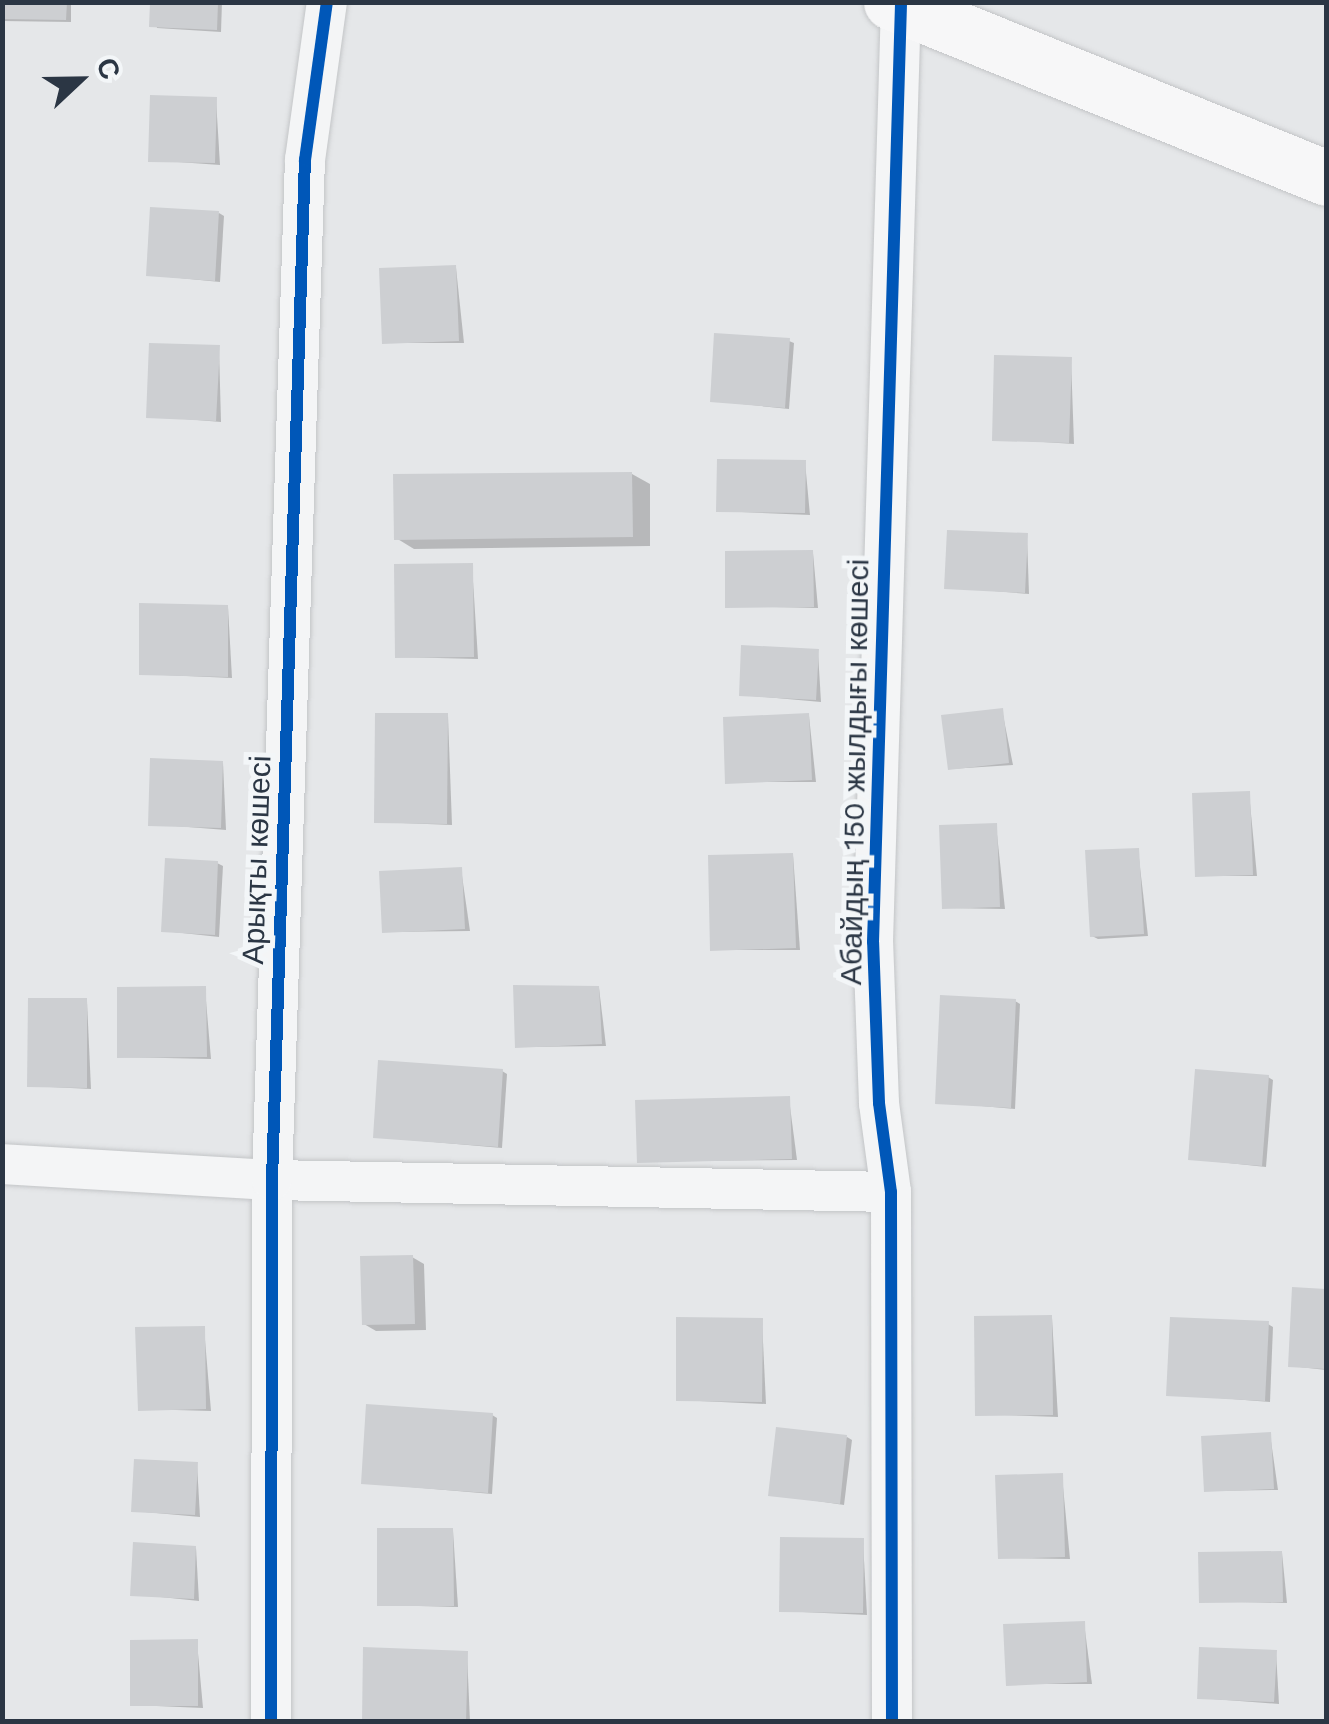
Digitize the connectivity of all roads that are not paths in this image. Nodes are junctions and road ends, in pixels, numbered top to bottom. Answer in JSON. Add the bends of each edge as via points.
{"nodes":[{"id":1,"x":327,"y":2,"type":"edge"},
{"id":2,"x":898,"y":4,"type":"edge"},
{"id":3,"x":1326,"y":178,"type":"edge"},
{"id":4,"x":2,"y":1164,"type":"edge"},
{"id":5,"x":272,"y":1180,"type":"junction"},
{"id":6,"x":891,"y":1192,"type":"junction"},
{"id":7,"x":271,"y":1722,"type":"edge"},
{"id":8,"x":892,"y":1722,"type":"edge"}],
"edges":[{"from":1,"to":5,"type":"street","name":"Арықты көшесі","via":[[306,160]]},
{"from":2,"to":3,"type":"street"},
{"from":2,"to":6,"type":"street","name":"Абайдың 150 жылдығы көшесі","via":[[872,942],[879,1103]]},
{"from":4,"to":5,"type":"street"},
{"from":5,"to":6,"type":"street"},
{"from":5,"to":7,"type":"street","name":"Арықты көшесі"},
{"from":6,"to":8,"type":"street","name":"Абайдың 150 жылдығы көшесі"}]}
